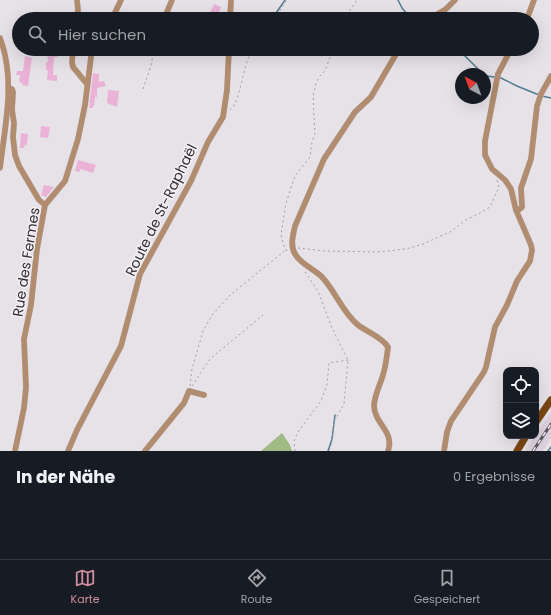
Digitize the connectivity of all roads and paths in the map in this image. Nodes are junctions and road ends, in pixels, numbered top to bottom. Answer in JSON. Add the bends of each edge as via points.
{"nodes":[{"id":1,"x":77,"y":0,"type":"edge"},
{"id":2,"x":121,"y":0,"type":"edge"},
{"id":3,"x":172,"y":0,"type":"edge"},
{"id":4,"x":231,"y":0,"type":"edge"},
{"id":5,"x":288,"y":0,"type":"edge"},
{"id":6,"x":357,"y":0,"type":"edge"},
{"id":7,"x":455,"y":0,"type":"edge"},
{"id":8,"x":534,"y":0,"type":"edge"},
{"id":9,"x":78,"y":12,"type":"edge"},
{"id":10,"x":115,"y":12,"type":"edge"},
{"id":11,"x":167,"y":12,"type":"edge"},
{"id":12,"x":230,"y":12,"type":"edge"},
{"id":13,"x":279,"y":12,"type":"edge"},
{"id":14,"x":349,"y":12,"type":"edge"},
{"id":15,"x":440,"y":12,"type":"edge"},
{"id":16,"x":530,"y":12,"type":"edge"},
{"id":17,"x":0,"y":38,"type":"edge"},
{"id":18,"x":0,"y":50,"type":"edge"},
{"id":19,"x":5,"y":54,"type":"junction"},
{"id":20,"x":72,"y":56,"type":"edge"},
{"id":21,"x":91,"y":56,"type":"edge"},
{"id":22,"x":152,"y":56,"type":"edge"},
{"id":23,"x":229,"y":56,"type":"edge"},
{"id":24,"x":249,"y":56,"type":"edge"},
{"id":25,"x":330,"y":56,"type":"edge"},
{"id":26,"x":396,"y":56,"type":"edge"},
{"id":27,"x":507,"y":56,"type":"edge"},
{"id":28,"x":551,"y":76,"type":"edge"},
{"id":29,"x":88,"y":84,"type":"junction"},
{"id":30,"x":8,"y":88,"type":"junction"},
{"id":31,"x":143,"y":90,"type":"dead end"},
{"id":32,"x":224,"y":113,"type":"junction"},
{"id":33,"x":0,"y":168,"type":"edge"},
{"id":34,"x":497,"y":180,"type":"dead end"},
{"id":35,"x":45,"y":205,"type":"junction"},
{"id":36,"x":516,"y":210,"type":"junction"},
{"id":37,"x":289,"y":250,"type":"junction"},
{"id":38,"x":305,"y":271,"type":"dead end"},
{"id":39,"x":263,"y":315,"type":"dead end"},
{"id":40,"x":348,"y":360,"type":"junction"},
{"id":41,"x":189,"y":390,"type":"junction"},
{"id":42,"x":204,"y":395,"type":"dead end"},
{"id":43,"x":551,"y":400,"type":"edge"},
{"id":44,"x":539,"y":418,"type":"edge"},
{"id":45,"x":524,"y":439,"type":"edge"},
{"id":46,"x":15,"y":451,"type":"edge"},
{"id":47,"x":68,"y":451,"type":"edge"},
{"id":48,"x":145,"y":451,"type":"edge"},
{"id":49,"x":295,"y":451,"type":"edge"},
{"id":50,"x":329,"y":451,"type":"edge"},
{"id":51,"x":388,"y":451,"type":"edge"},
{"id":52,"x":444,"y":451,"type":"edge"},
{"id":53,"x":517,"y":451,"type":"edge"}],
"edges":[{"from":1,"to":9,"type":"street"},
{"from":2,"to":10,"type":"street"},
{"from":3,"to":11,"type":"street"},
{"from":4,"to":12,"type":"street"},
{"from":5,"to":13,"type":"path"},
{"from":6,"to":14,"type":"path"},
{"from":7,"to":15,"type":"street"},
{"from":8,"to":16,"type":"street"},
{"from":17,"to":19,"type":"street"},
{"from":18,"to":19,"type":"street"},
{"from":19,"to":30,"type":"street"},
{"from":20,"to":29,"type":"street","via":[[73,67]]},
{"from":21,"to":29,"type":"street","name":"Rue des Fermes"},
{"from":22,"to":31,"type":"path"},
{"from":23,"to":32,"type":"street"},
{"from":24,"to":32,"type":"path","via":[[236,102],[231,110]]},
{"from":25,"to":37,"type":"path","via":[[325,71],[319,77],[313,96],[315,134],[310,157],[293,180],[286,203],[281,235],[284,246]]},
{"from":26,"to":37,"type":"street","via":[[371,97],[355,112],[324,158],[295,226]]},
{"from":27,"to":36,"type":"street","via":[[498,77],[485,141],[485,155],[492,169],[509,184]]},
{"from":28,"to":36,"type":"street","via":[[537,106],[531,159],[521,188],[522,207]]},
{"from":29,"to":35,"type":"street","name":"Rue des Fermes","via":[[82,125],[67,176],[62,186]]},
{"from":30,"to":33,"type":"street"},
{"from":30,"to":35,"type":"street","via":[[13,92],[15,155],[39,200]]},
{"from":32,"to":47,"type":"street","name":"Route de St-Raphaël","via":[[191,181],[140,274],[121,346]]},
{"from":34,"to":37,"type":"path","via":[[498,187],[490,207],[464,221],[452,231],[406,249],[377,252]]},
{"from":35,"to":46,"type":"street","name":"Rue des Fermes","via":[[24,339],[26,387]]},
{"from":36,"to":52,"type":"street","via":[[531,245],[530,261],[517,281],[495,327],[484,372],[451,421]]},
{"from":37,"to":41,"type":"path","via":[[230,295],[213,314],[203,331]]},
{"from":37,"to":51,"type":"street","via":[[331,287],[359,326],[385,342],[388,347],[374,405],[375,415],[389,437]]},
{"from":38,"to":40,"type":"path","via":[[318,291]]},
{"from":39,"to":41,"type":"path","via":[[210,359]]},
{"from":40,"to":49,"type":"path","via":[[329,363],[327,384],[321,401],[298,432],[294,441]]},
{"from":40,"to":50,"type":"path","via":[[344,404],[334,421]]},
{"from":41,"to":42,"type":"street"},
{"from":41,"to":48,"type":"street","via":[[184,403]]},
{"from":43,"to":44,"type":"main road"},
{"from":45,"to":53,"type":"main road"}]}
